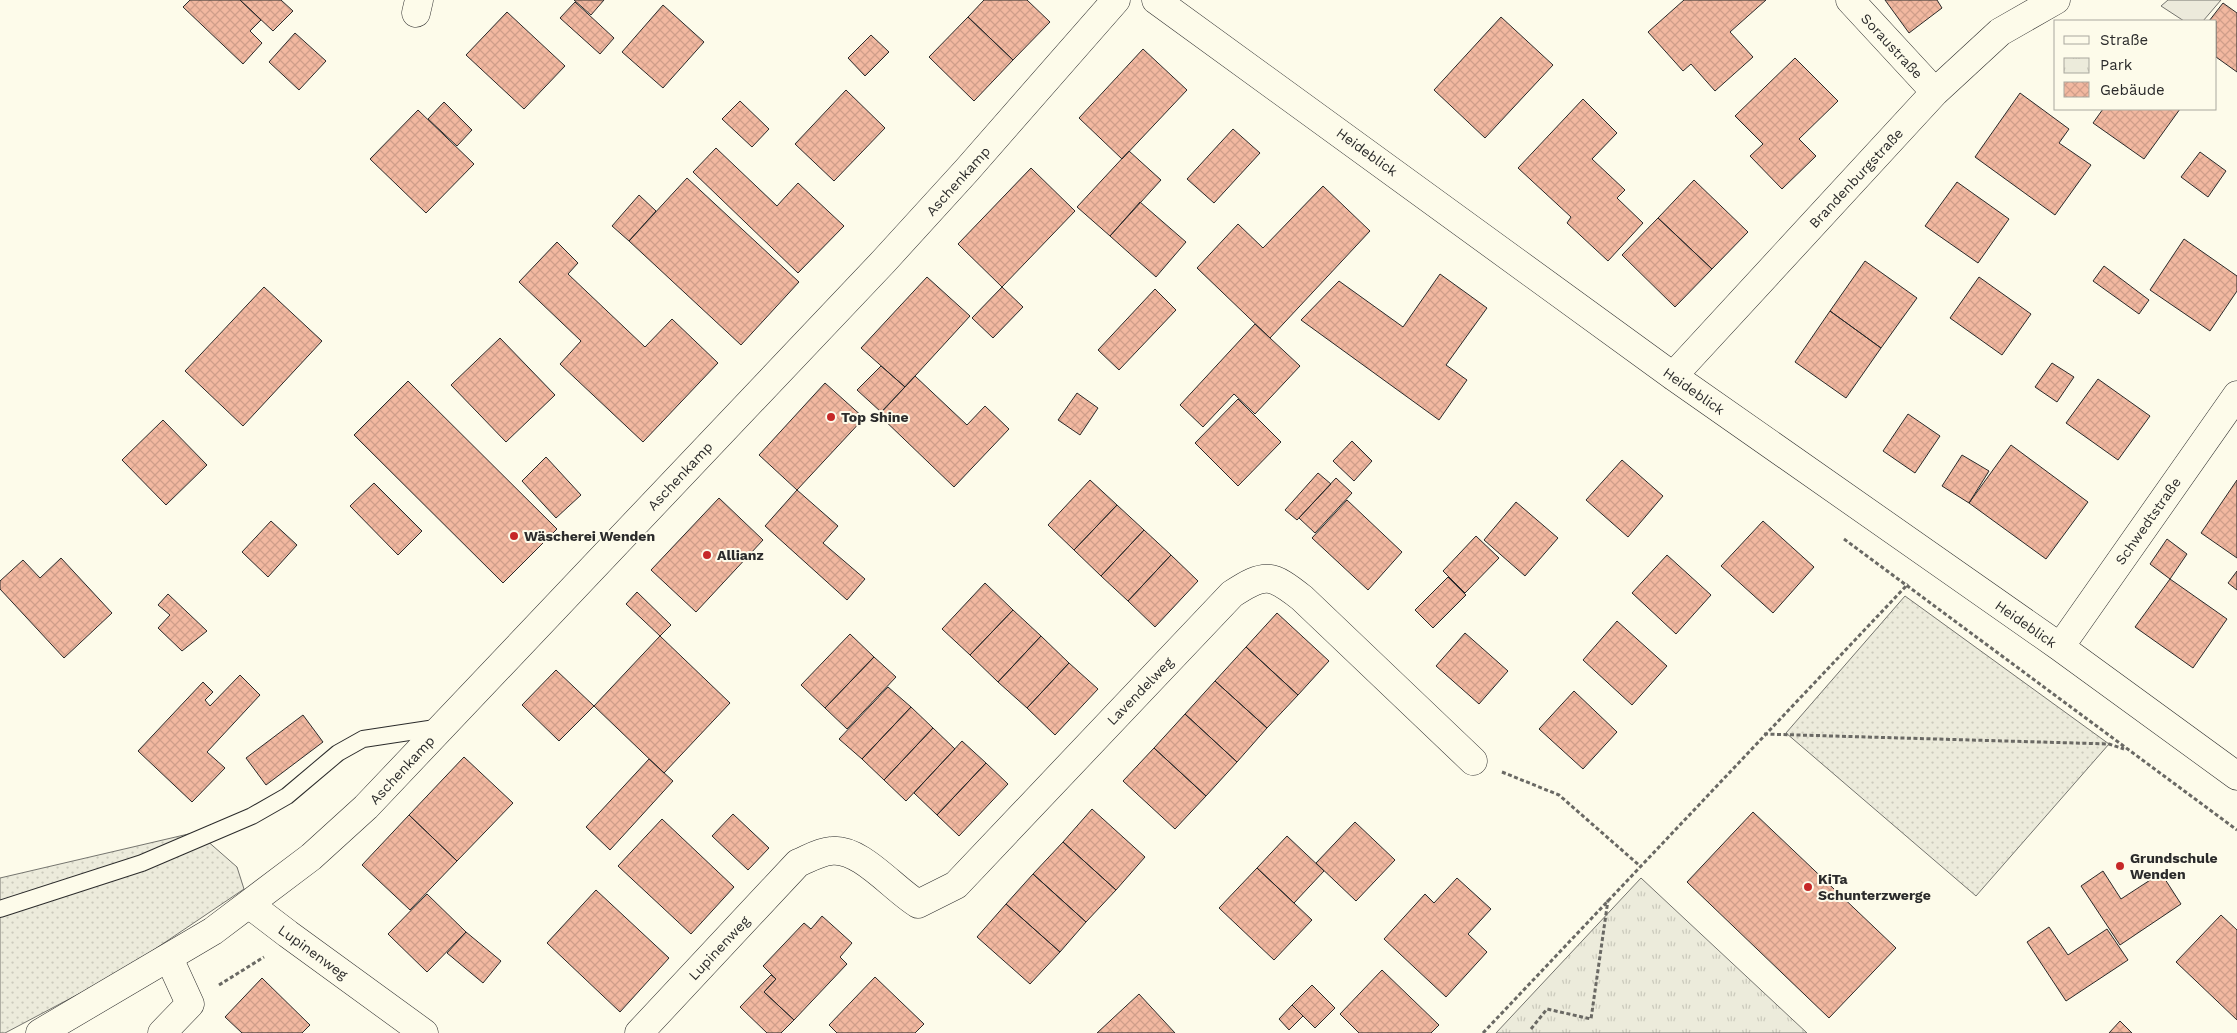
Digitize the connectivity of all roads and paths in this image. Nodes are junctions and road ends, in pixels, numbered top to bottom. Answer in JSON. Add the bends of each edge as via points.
{"nodes":[{"id":1,"x":1116,"y":0,"type":"edge"},
{"id":2,"x":1156,"y":0,"type":"edge"},
{"id":3,"x":1850,"y":0,"type":"edge"},
{"id":4,"x":2056,"y":0,"type":"edge"},
{"id":5,"x":1935,"y":92,"type":"junction"},
{"id":6,"x":1673,"y":376,"type":"junction"},
{"id":7,"x":2237,"y":395,"type":"edge"},
{"id":8,"x":1932,"y":558,"type":"junction"},
{"id":9,"x":2060,"y":647,"type":"junction"},
{"id":10,"x":442,"y":727,"type":"junction"},
{"id":11,"x":1763,"y":734,"type":"junction"},
{"id":12,"x":2128,"y":750,"type":"dead end"},
{"id":13,"x":1473,"y":761,"type":"joint"},
{"id":14,"x":2237,"y":776,"type":"edge"},
{"id":15,"x":798,"y":863,"type":"joint"},
{"id":16,"x":1640,"y":866,"type":"junction"},
{"id":17,"x":1608,"y":899,"type":"junction"},
{"id":18,"x":250,"y":905,"type":"junction"},
{"id":19,"x":0,"y":909,"type":"edge"},
{"id":20,"x":271,"y":952,"type":"dead end"},
{"id":21,"x":169,"y":958,"type":"junction"},
{"id":22,"x":190,"y":1004,"type":"junction"},
{"id":23,"x":1531,"y":1029,"type":"dead end"},
{"id":24,"x":40,"y":1033,"type":"edge"},
{"id":25,"x":162,"y":1033,"type":"edge"},
{"id":26,"x":424,"y":1033,"type":"edge"},
{"id":27,"x":639,"y":1033,"type":"edge"},
{"id":28,"x":1483,"y":1033,"type":"edge"}],
"edges":[{"from":1,"to":10,"type":"street","name":"Aschenkamp","via":[[935,205]]},
{"from":2,"to":6,"type":"street","name":"Heideblick"},
{"from":3,"to":5,"type":"street","name":"Soraustraße"},
{"from":4,"to":5,"type":"street","name":"Brandenburgstraße","via":[[2000,32]]},
{"from":5,"to":6,"type":"street","name":"Brandenburgstraße"},
{"from":6,"to":8,"type":"street","name":"Heideblick"},
{"from":7,"to":9,"type":"street","name":"Schwedtstraße"},
{"from":8,"to":9,"type":"street","name":"Heideblick"},
{"from":8,"to":11,"type":"path"},
{"from":9,"to":14,"type":"street","name":"Heideblick"},
{"from":10,"to":18,"type":"street","name":"Aschenkamp","via":[[366,807]]},
{"from":10,"to":19,"type":"lane","via":[[363,739],[338,753],[287,796],[252,816],[142,863]]},
{"from":11,"to":12,"type":"path","via":[[2109,744]]},
{"from":11,"to":16,"type":"path"},
{"from":13,"to":15,"type":"street","name":"Lavendelweg","via":[[1302,598],[1282,583],[1265,578],[1232,594],[956,884],[918,904],[847,851],[830,851]]},
{"from":13,"to":16,"type":"path","via":[[1559,795]]},
{"from":15,"to":27,"type":"street","name":"Lupinenweg"},
{"from":16,"to":17,"type":"path"},
{"from":17,"to":23,"type":"path","via":[[1591,1019],[1547,1009]]},
{"from":17,"to":28,"type":"path"},
{"from":18,"to":21,"type":"street","name":"Aschenkamp"},
{"from":18,"to":26,"type":"street","name":"Lupinenweg"},
{"from":20,"to":22,"type":"path"},
{"from":21,"to":22,"type":"street"},
{"from":21,"to":24,"type":"street","name":"Aschenkamp"},
{"from":22,"to":25,"type":"street"}]}
